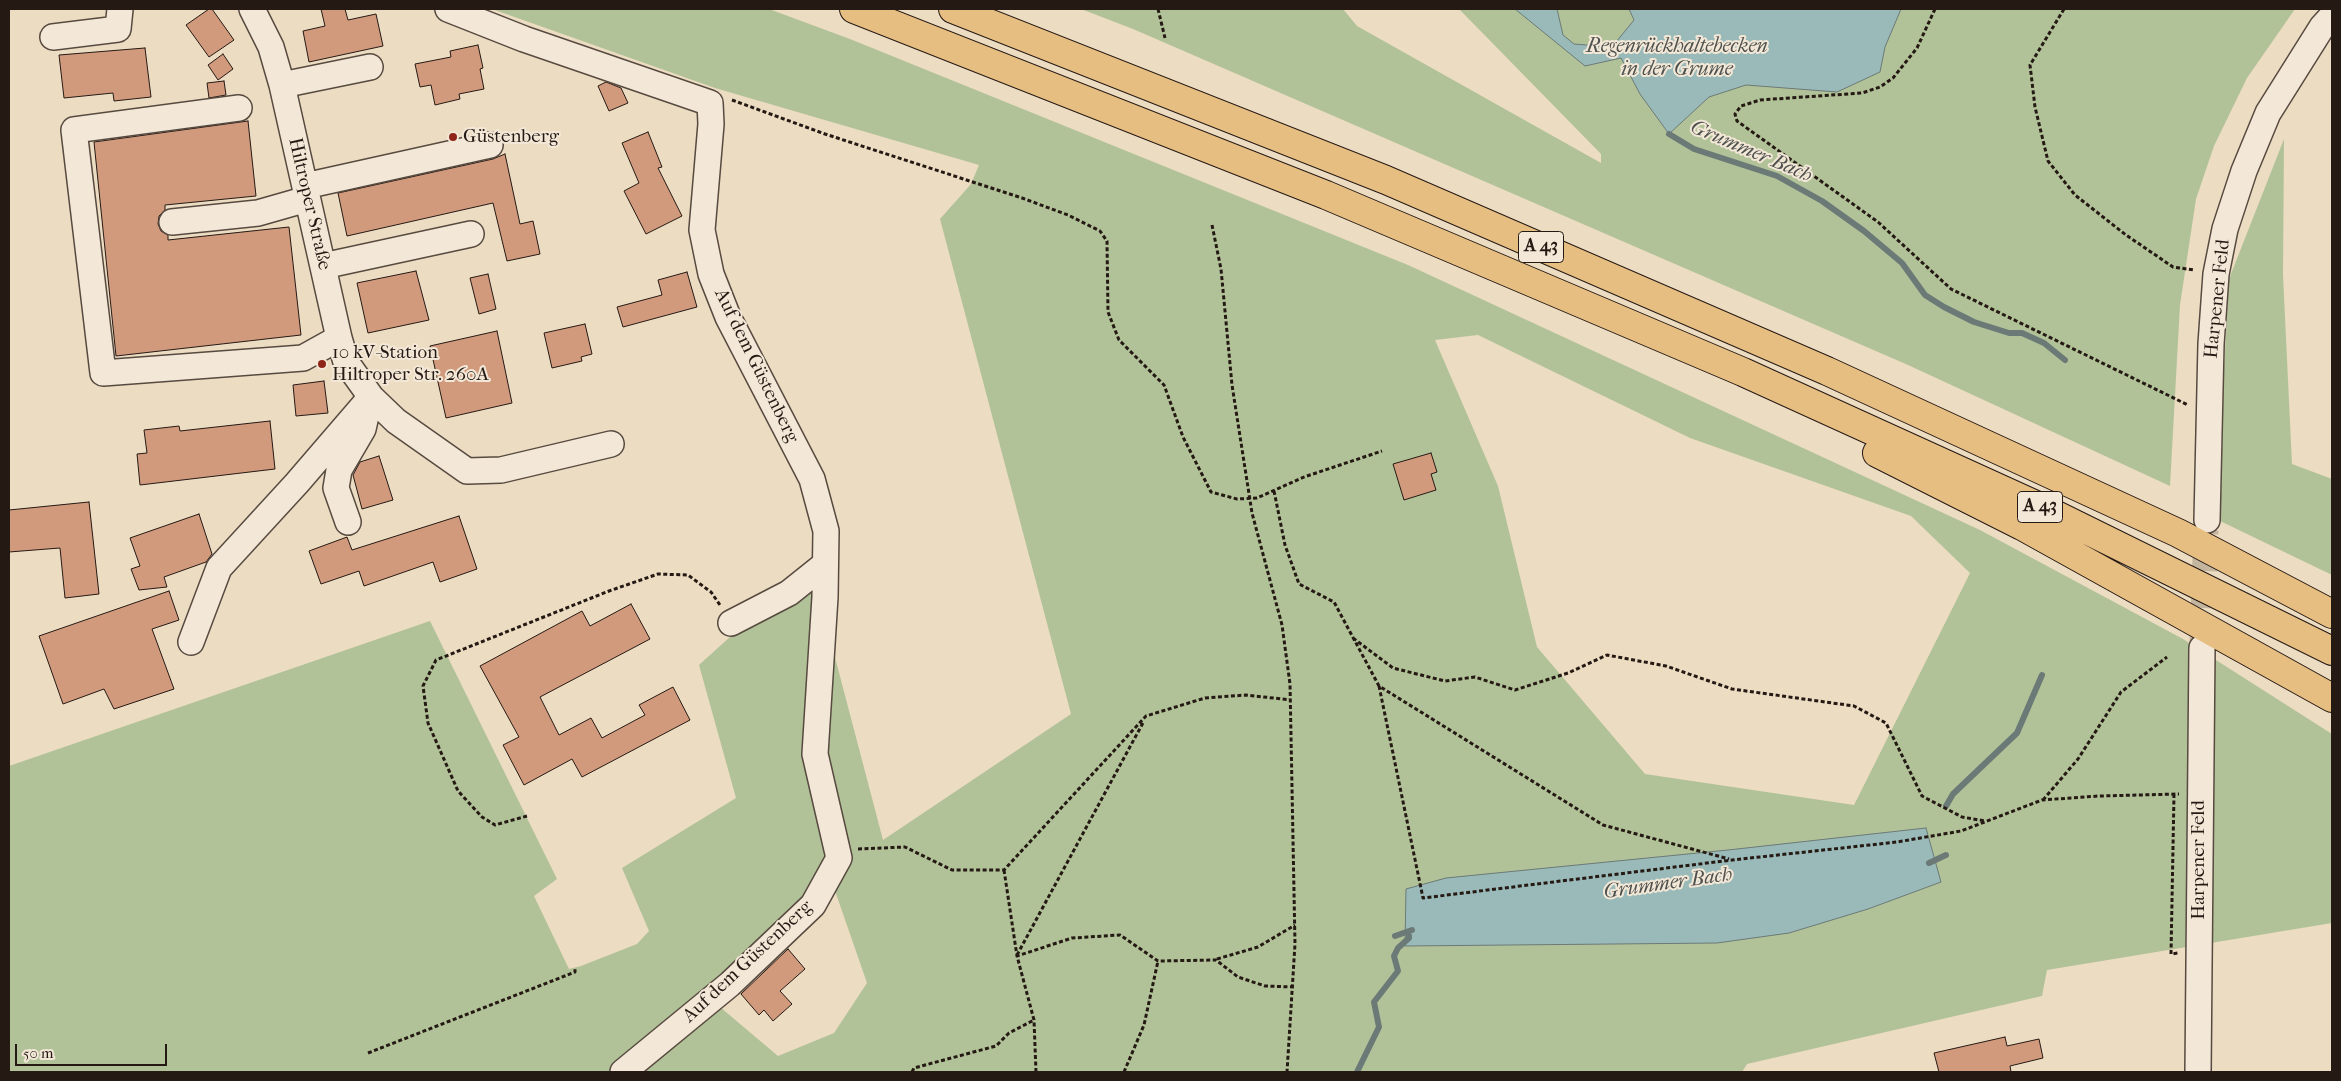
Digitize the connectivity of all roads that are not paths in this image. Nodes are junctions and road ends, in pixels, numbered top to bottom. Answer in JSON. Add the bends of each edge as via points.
{"nodes":[{"id":1,"x":120,"y":9,"type":"edge"},
{"id":2,"x":252,"y":9,"type":"edge"},
{"id":3,"x":448,"y":9,"type":"edge"},
{"id":4,"x":854,"y":9,"type":"edge"},
{"id":5,"x":953,"y":9,"type":"edge"},
{"id":6,"x":2332,"y":16,"type":"edge"},
{"id":7,"x":53,"y":37,"type":"dead end"},
{"id":8,"x":370,"y":67,"type":"dead end"},
{"id":9,"x":282,"y":85,"type":"junction"},
{"id":10,"x":239,"y":108,"type":"dead end"},
{"id":11,"x":490,"y":145,"type":"dead end"},
{"id":12,"x":306,"y":193,"type":"junction"},
{"id":13,"x":172,"y":222,"type":"dead end"},
{"id":14,"x":471,"y":234,"type":"dead end"},
{"id":15,"x":323,"y":266,"type":"junction"},
{"id":16,"x":339,"y":338,"type":"junction"},
{"id":17,"x":1743,"y":372,"type":"junction"},
{"id":18,"x":370,"y":397,"type":"junction"},
{"id":19,"x":611,"y":444,"type":"dead end"},
{"id":20,"x":2206,"y":520,"type":"tunnel mouth"},
{"id":21,"x":348,"y":522,"type":"dead end"},
{"id":22,"x":2178,"y":533,"type":"junction"},
{"id":23,"x":824,"y":566,"type":"junction"},
{"id":24,"x":2332,"y":598,"type":"edge"},
{"id":25,"x":2332,"y":614,"type":"edge"},
{"id":26,"x":731,"y":623,"type":"road end"},
{"id":27,"x":191,"y":642,"type":"dead end"},
{"id":28,"x":2202,"y":648,"type":"tunnel mouth"},
{"id":29,"x":2332,"y":651,"type":"edge"},
{"id":30,"x":2332,"y":698,"type":"edge"},
{"id":31,"x":623,"y":1072,"type":"edge"},
{"id":32,"x":2198,"y":1072,"type":"edge"}],
"edges":[{"from":1,"to":7,"type":"street","via":[[118,29]]},
{"from":2,"to":9,"type":"street","name":"Hiltroper Straße","via":[[271,47]]},
{"from":3,"to":23,"type":"street","name":"Auf dem Güstenberg","via":[[710,103],[702,230],[712,274],[728,317],[812,480],[826,531]]},
{"from":4,"to":17,"type":"highway","number":"A 43","via":[[1326,195]]},
{"from":5,"to":22,"type":"highway","number":"A 43","via":[[1386,180],[1827,371]]},
{"from":6,"to":20,"type":"street","name":"Harpener Feld","via":[[2268,113],[2225,228],[2216,274]]},
{"from":8,"to":9,"type":"street"},
{"from":9,"to":12,"type":"street","name":"Hiltroper Straße"},
{"from":10,"to":16,"type":"street","via":[[74,130],[103,373],[303,358]]},
{"from":11,"to":12,"type":"street"},
{"from":12,"to":13,"type":"street","via":[[258,213]]},
{"from":12,"to":15,"type":"street","name":"Hiltroper Straße"},
{"from":14,"to":15,"type":"street"},
{"from":15,"to":16,"type":"street","name":"Hiltroper Straße"},
{"from":16,"to":18,"type":"street","name":"Hiltroper Straße","via":[[346,362]]},
{"from":17,"to":29,"type":"highway","number":"A 43","via":[[2040,507]]},
{"from":17,"to":30,"type":"highway","via":[[1827,429],[2022,526]]},
{"from":18,"to":19,"type":"street","name":"Hiltroper Straße","via":[[396,421],[467,471],[501,470]]},
{"from":18,"to":21,"type":"street","via":[[363,429],[339,470],[336,488]]},
{"from":18,"to":27,"type":"street","via":[[219,568]]},
{"from":22,"to":24,"type":"highway","via":[[2226,545]]},
{"from":22,"to":25,"type":"highway","number":"A 43"},
{"from":23,"to":26,"type":"street","via":[[789,593]]},
{"from":23,"to":31,"type":"street","name":"Auf dem Güstenberg","via":[[815,754],[839,858],[813,906],[730,984]]},
{"from":28,"to":32,"type":"street","name":"Harpener Feld"}]}
